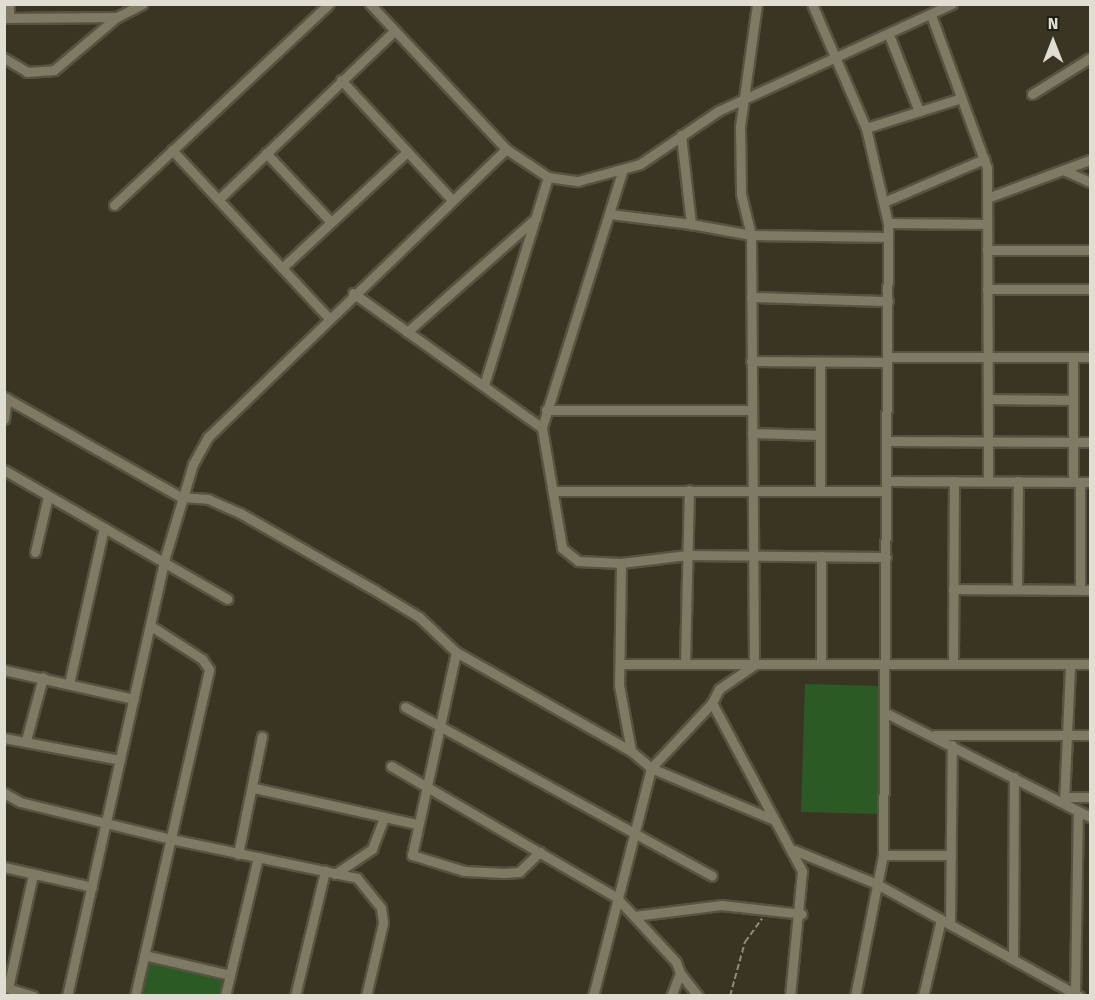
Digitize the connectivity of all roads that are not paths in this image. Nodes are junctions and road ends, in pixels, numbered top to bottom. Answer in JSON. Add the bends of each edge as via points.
{"nodes":[{"id":1,"x":9,"y":4,"type":"edge"},
{"id":2,"x":142,"y":4,"type":"edge"},
{"id":3,"x":328,"y":4,"type":"edge"},
{"id":4,"x":370,"y":4,"type":"edge"},
{"id":5,"x":757,"y":4,"type":"edge"},
{"id":6,"x":812,"y":4,"type":"edge"},
{"id":7,"x":952,"y":4,"type":"edge"},
{"id":8,"x":931,"y":15,"type":"junction"},
{"id":9,"x":117,"y":17,"type":"junction"},
{"id":10,"x":7,"y":18,"type":"edge"},
{"id":11,"x":394,"y":31,"type":"junction"},
{"id":12,"x":889,"y":35,"type":"junction"},
{"id":13,"x":839,"y":57,"type":"junction"},
{"id":14,"x":4,"y":58,"type":"edge"},
{"id":15,"x":1090,"y":58,"type":"edge"},
{"id":16,"x":341,"y":80,"type":"junction"},
{"id":17,"x":1032,"y":94,"type":"dead end"},
{"id":18,"x":745,"y":98,"type":"junction"},
{"id":19,"x":961,"y":98,"type":"junction"},
{"id":20,"x":920,"y":111,"type":"junction"},
{"id":21,"x":866,"y":128,"type":"junction"},
{"id":22,"x":681,"y":135,"type":"junction"},
{"id":23,"x":506,"y":149,"type":"junction"},
{"id":24,"x":172,"y":150,"type":"junction"},
{"id":25,"x":407,"y":152,"type":"junction"},
{"id":26,"x":266,"y":153,"type":"junction"},
{"id":27,"x":984,"y":159,"type":"junction"},
{"id":28,"x":1090,"y":160,"type":"edge"},
{"id":29,"x":1063,"y":170,"type":"junction"},
{"id":30,"x":622,"y":172,"type":"junction"},
{"id":31,"x":548,"y":177,"type":"junction"},
{"id":32,"x":1090,"y":182,"type":"edge"},
{"id":33,"x":987,"y":198,"type":"junction"},
{"id":34,"x":219,"y":199,"type":"junction"},
{"id":35,"x":452,"y":200,"type":"junction"},
{"id":36,"x":886,"y":201,"type":"junction"},
{"id":37,"x":114,"y":205,"type":"dead end"},
{"id":38,"x":609,"y":214,"type":"junction"},
{"id":39,"x":536,"y":217,"type":"junction"},
{"id":40,"x":330,"y":221,"type":"junction"},
{"id":41,"x":888,"y":223,"type":"junction"},
{"id":42,"x":691,"y":224,"type":"junction"},
{"id":43,"x":987,"y":224,"type":"junction"},
{"id":44,"x":751,"y":235,"type":"junction"},
{"id":45,"x":888,"y":237,"type":"junction"},
{"id":46,"x":987,"y":250,"type":"junction"},
{"id":47,"x":1090,"y":250,"type":"edge"},
{"id":48,"x":282,"y":268,"type":"junction"},
{"id":49,"x":987,"y":289,"type":"junction"},
{"id":50,"x":1090,"y":289,"type":"edge"},
{"id":51,"x":353,"y":293,"type":"junction"},
{"id":52,"x":751,"y":297,"type":"junction"},
{"id":53,"x":888,"y":301,"type":"junction"},
{"id":54,"x":328,"y":317,"type":"junction"},
{"id":55,"x":407,"y":332,"type":"junction"},
{"id":56,"x":988,"y":357,"type":"junction"},
{"id":57,"x":1072,"y":357,"type":"junction"},
{"id":58,"x":1090,"y":357,"type":"edge"},
{"id":59,"x":887,"y":360,"type":"junction"},
{"id":60,"x":751,"y":361,"type":"junction"},
{"id":61,"x":820,"y":362,"type":"junction"},
{"id":62,"x":484,"y":385,"type":"junction"},
{"id":63,"x":6,"y":397,"type":"edge"},
{"id":64,"x":988,"y":399,"type":"junction"},
{"id":65,"x":1073,"y":400,"type":"junction"},
{"id":66,"x":546,"y":410,"type":"junction"},
{"id":67,"x":752,"y":410,"type":"junction"},
{"id":68,"x":4,"y":419,"type":"edge"},
{"id":69,"x":542,"y":428,"type":"junction"},
{"id":70,"x":752,"y":433,"type":"junction"},
{"id":71,"x":820,"y":435,"type":"junction"},
{"id":72,"x":886,"y":441,"type":"junction"},
{"id":73,"x":988,"y":441,"type":"junction"},
{"id":74,"x":1073,"y":442,"type":"junction"},
{"id":75,"x":1090,"y":442,"type":"edge"},
{"id":76,"x":4,"y":470,"type":"edge"},
{"id":77,"x":886,"y":481,"type":"junction"},
{"id":78,"x":954,"y":481,"type":"junction"},
{"id":79,"x":988,"y":481,"type":"junction"},
{"id":80,"x":1018,"y":481,"type":"junction"},
{"id":81,"x":1076,"y":482,"type":"junction"},
{"id":82,"x":1090,"y":482,"type":"edge"},
{"id":83,"x":688,"y":490,"type":"junction"},
{"id":84,"x":752,"y":490,"type":"junction"},
{"id":85,"x":556,"y":491,"type":"junction"},
{"id":86,"x":820,"y":491,"type":"junction"},
{"id":87,"x":886,"y":491,"type":"junction"},
{"id":88,"x":48,"y":496,"type":"junction"},
{"id":89,"x":181,"y":497,"type":"junction"},
{"id":90,"x":104,"y":528,"type":"junction"},
{"id":91,"x":35,"y":552,"type":"dead end"},
{"id":92,"x":688,"y":555,"type":"junction"},
{"id":93,"x":752,"y":555,"type":"junction"},
{"id":94,"x":821,"y":556,"type":"junction"},
{"id":95,"x":886,"y":557,"type":"junction"},
{"id":96,"x":164,"y":561,"type":"junction"},
{"id":97,"x":621,"y":563,"type":"junction"},
{"id":98,"x":953,"y":589,"type":"junction"},
{"id":99,"x":1017,"y":589,"type":"junction"},
{"id":100,"x":1080,"y":590,"type":"junction"},
{"id":101,"x":1090,"y":590,"type":"edge"},
{"id":102,"x":227,"y":599,"type":"dead end"},
{"id":103,"x":151,"y":626,"type":"junction"},
{"id":104,"x":456,"y":652,"type":"junction"},
{"id":105,"x":622,"y":664,"type":"junction"},
{"id":106,"x":686,"y":664,"type":"junction"},
{"id":107,"x":754,"y":664,"type":"junction"},
{"id":108,"x":820,"y":664,"type":"junction"},
{"id":109,"x":885,"y":664,"type":"junction"},
{"id":110,"x":952,"y":664,"type":"junction"},
{"id":111,"x":1070,"y":664,"type":"junction"},
{"id":112,"x":1090,"y":664,"type":"edge"},
{"id":113,"x":4,"y":670,"type":"edge"},
{"id":114,"x":43,"y":677,"type":"junction"},
{"id":115,"x":69,"y":684,"type":"junction"},
{"id":116,"x":135,"y":699,"type":"junction"},
{"id":117,"x":712,"y":703,"type":"junction"},
{"id":118,"x":405,"y":707,"type":"dead end"},
{"id":119,"x":884,"y":712,"type":"junction"},
{"id":120,"x":441,"y":724,"type":"junction"},
{"id":121,"x":932,"y":735,"type":"junction"},
{"id":122,"x":1069,"y":735,"type":"junction"},
{"id":123,"x":1090,"y":735,"type":"edge"},
{"id":124,"x":262,"y":736,"type":"dead end"},
{"id":125,"x":4,"y":738,"type":"edge"},
{"id":126,"x":26,"y":740,"type":"junction"},
{"id":127,"x":952,"y":745,"type":"junction"},
{"id":128,"x":631,"y":751,"type":"junction"},
{"id":129,"x":120,"y":760,"type":"junction"},
{"id":130,"x":391,"y":766,"type":"dead end"},
{"id":131,"x":651,"y":768,"type":"junction"},
{"id":132,"x":1014,"y":777,"type":"junction"},
{"id":133,"x":427,"y":786,"type":"junction"},
{"id":134,"x":254,"y":788,"type":"junction"},
{"id":135,"x":4,"y":792,"type":"edge"},
{"id":136,"x":1090,"y":797,"type":"edge"},
{"id":137,"x":1065,"y":800,"type":"junction"},
{"id":138,"x":1078,"y":811,"type":"junction"},
{"id":139,"x":384,"y":817,"type":"junction"},
{"id":140,"x":1090,"y":817,"type":"edge"},
{"id":141,"x":772,"y":819,"type":"junction"},
{"id":142,"x":108,"y":822,"type":"junction"},
{"id":143,"x":417,"y":824,"type":"junction"},
{"id":144,"x":632,"y":831,"type":"junction"},
{"id":145,"x":171,"y":839,"type":"junction"},
{"id":146,"x":794,"y":850,"type":"junction"},
{"id":147,"x":540,"y":852,"type":"junction"},
{"id":148,"x":238,"y":854,"type":"junction"},
{"id":149,"x":883,"y":855,"type":"junction"},
{"id":150,"x":951,"y":855,"type":"junction"},
{"id":151,"x":258,"y":857,"type":"junction"},
{"id":152,"x":4,"y":867,"type":"edge"},
{"id":153,"x":330,"y":872,"type":"junction"},
{"id":154,"x":33,"y":874,"type":"junction"},
{"id":155,"x":712,"y":876,"type":"dead end"},
{"id":156,"x":877,"y":884,"type":"junction"},
{"id":157,"x":92,"y":887,"type":"junction"},
{"id":158,"x":616,"y":897,"type":"junction"},
{"id":159,"x":802,"y":914,"type":"junction"},
{"id":160,"x":634,"y":916,"type":"junction"},
{"id":161,"x":946,"y":922,"type":"junction"},
{"id":162,"x":144,"y":956,"type":"junction"},
{"id":163,"x":1013,"y":959,"type":"junction"},
{"id":164,"x":680,"y":973,"type":"junction"},
{"id":165,"x":230,"y":975,"type":"junction"},
{"id":166,"x":6,"y":988,"type":"edge"},
{"id":167,"x":1077,"y":995,"type":"edge"},
{"id":168,"x":33,"y":996,"type":"edge"},
{"id":169,"x":68,"y":996,"type":"edge"},
{"id":170,"x":135,"y":996,"type":"edge"},
{"id":171,"x":225,"y":996,"type":"edge"},
{"id":172,"x":295,"y":996,"type":"edge"},
{"id":173,"x":366,"y":996,"type":"edge"},
{"id":174,"x":593,"y":996,"type":"edge"},
{"id":175,"x":671,"y":996,"type":"edge"},
{"id":176,"x":698,"y":996,"type":"edge"},
{"id":177,"x":790,"y":996,"type":"edge"},
{"id":178,"x":855,"y":996,"type":"edge"},
{"id":179,"x":923,"y":996,"type":"edge"}],
"edges":[{"from":1,"to":10,"type":"street"},
{"from":2,"to":9,"type":"street"},
{"from":3,"to":24,"type":"street"},
{"from":4,"to":11,"type":"street"},
{"from":5,"to":18,"type":"street"},
{"from":6,"to":13,"type":"street"},
{"from":7,"to":8,"type":"street"},
{"from":8,"to":12,"type":"street"},
{"from":8,"to":19,"type":"street"},
{"from":9,"to":10,"type":"street"},
{"from":9,"to":14,"type":"street","via":[[54,70],[27,72]]},
{"from":11,"to":16,"type":"street"},
{"from":11,"to":23,"type":"street"},
{"from":12,"to":13,"type":"street"},
{"from":12,"to":20,"type":"street"},
{"from":13,"to":18,"type":"street"},
{"from":13,"to":21,"type":"street"},
{"from":15,"to":17,"type":"street"},
{"from":16,"to":25,"type":"street"},
{"from":16,"to":26,"type":"street"},
{"from":18,"to":22,"type":"street"},
{"from":18,"to":44,"type":"street","via":[[741,194]]},
{"from":19,"to":20,"type":"street"},
{"from":19,"to":27,"type":"street"},
{"from":20,"to":21,"type":"street"},
{"from":21,"to":36,"type":"street"},
{"from":22,"to":30,"type":"street"},
{"from":22,"to":42,"type":"street"},
{"from":23,"to":31,"type":"street"},
{"from":23,"to":35,"type":"street"},
{"from":24,"to":34,"type":"street"},
{"from":24,"to":37,"type":"street"},
{"from":25,"to":35,"type":"street"},
{"from":25,"to":40,"type":"street"},
{"from":26,"to":34,"type":"street"},
{"from":26,"to":40,"type":"street"},
{"from":27,"to":33,"type":"street"},
{"from":27,"to":36,"type":"street"},
{"from":28,"to":29,"type":"street"},
{"from":29,"to":32,"type":"street"},
{"from":29,"to":33,"type":"street"},
{"from":30,"to":31,"type":"street","via":[[578,181]]},
{"from":30,"to":38,"type":"street"},
{"from":31,"to":39,"type":"street"},
{"from":33,"to":43,"type":"street"},
{"from":34,"to":48,"type":"street"},
{"from":35,"to":51,"type":"street"},
{"from":36,"to":41,"type":"street"},
{"from":38,"to":42,"type":"street"},
{"from":38,"to":66,"type":"street"},
{"from":39,"to":55,"type":"street"},
{"from":39,"to":62,"type":"street"},
{"from":40,"to":48,"type":"street"},
{"from":41,"to":43,"type":"street"},
{"from":41,"to":45,"type":"street"},
{"from":42,"to":44,"type":"street"},
{"from":43,"to":46,"type":"street"},
{"from":44,"to":45,"type":"street"},
{"from":44,"to":52,"type":"street"},
{"from":45,"to":53,"type":"street"},
{"from":46,"to":47,"type":"street"},
{"from":46,"to":49,"type":"street"},
{"from":48,"to":54,"type":"street"},
{"from":49,"to":50,"type":"street"},
{"from":49,"to":56,"type":"street"},
{"from":51,"to":54,"type":"street"},
{"from":51,"to":55,"type":"street"},
{"from":52,"to":53,"type":"street"},
{"from":52,"to":60,"type":"street"},
{"from":53,"to":59,"type":"street"},
{"from":54,"to":89,"type":"street","via":[[208,437]]},
{"from":55,"to":62,"type":"street"},
{"from":56,"to":57,"type":"street"},
{"from":56,"to":59,"type":"street"},
{"from":56,"to":64,"type":"street"},
{"from":57,"to":58,"type":"street"},
{"from":57,"to":65,"type":"street"},
{"from":59,"to":61,"type":"street"},
{"from":59,"to":72,"type":"street"},
{"from":60,"to":61,"type":"street"},
{"from":60,"to":67,"type":"street"},
{"from":61,"to":71,"type":"street"},
{"from":62,"to":69,"type":"street"},
{"from":63,"to":68,"type":"street"},
{"from":63,"to":89,"type":"street"},
{"from":64,"to":65,"type":"street"},
{"from":64,"to":73,"type":"street"},
{"from":65,"to":74,"type":"street"},
{"from":66,"to":67,"type":"street"},
{"from":66,"to":69,"type":"street"},
{"from":67,"to":70,"type":"street"},
{"from":69,"to":85,"type":"street"},
{"from":70,"to":71,"type":"street"},
{"from":70,"to":84,"type":"street"},
{"from":71,"to":86,"type":"street"},
{"from":72,"to":73,"type":"street"},
{"from":72,"to":77,"type":"street"},
{"from":73,"to":74,"type":"street"},
{"from":73,"to":79,"type":"street"},
{"from":74,"to":75,"type":"street"},
{"from":74,"to":81,"type":"street"},
{"from":76,"to":88,"type":"street"},
{"from":77,"to":78,"type":"street"},
{"from":77,"to":87,"type":"street"},
{"from":78,"to":79,"type":"street"},
{"from":78,"to":98,"type":"street"},
{"from":79,"to":80,"type":"street"},
{"from":80,"to":81,"type":"street"},
{"from":80,"to":99,"type":"street"},
{"from":81,"to":82,"type":"street"},
{"from":81,"to":100,"type":"street"},
{"from":83,"to":84,"type":"street"},
{"from":83,"to":85,"type":"street"},
{"from":83,"to":92,"type":"street"},
{"from":84,"to":86,"type":"street"},
{"from":84,"to":93,"type":"street"},
{"from":85,"to":97,"type":"street","via":[[562,548],[569,557]]},
{"from":86,"to":87,"type":"street"},
{"from":87,"to":95,"type":"street"},
{"from":88,"to":90,"type":"street"},
{"from":88,"to":91,"type":"street"},
{"from":89,"to":96,"type":"street"},
{"from":89,"to":104,"type":"street","via":[[208,499],[250,519],[419,617]]},
{"from":90,"to":96,"type":"street"},
{"from":90,"to":115,"type":"street"},
{"from":92,"to":93,"type":"street"},
{"from":92,"to":97,"type":"street"},
{"from":92,"to":106,"type":"street"},
{"from":93,"to":94,"type":"street"},
{"from":93,"to":107,"type":"street"},
{"from":94,"to":95,"type":"street"},
{"from":94,"to":108,"type":"street"},
{"from":95,"to":109,"type":"street"},
{"from":96,"to":102,"type":"street"},
{"from":96,"to":103,"type":"street"},
{"from":97,"to":105,"type":"street"},
{"from":98,"to":99,"type":"street"},
{"from":98,"to":110,"type":"street"},
{"from":99,"to":100,"type":"street"},
{"from":100,"to":101,"type":"street"},
{"from":103,"to":116,"type":"street"},
{"from":103,"to":145,"type":"street","via":[[202,659],[209,669]]},
{"from":104,"to":120,"type":"street"},
{"from":104,"to":128,"type":"street"},
{"from":105,"to":106,"type":"street"},
{"from":105,"to":128,"type":"street","via":[[620,698]]},
{"from":106,"to":107,"type":"street"},
{"from":107,"to":108,"type":"street"},
{"from":107,"to":117,"type":"street","via":[[718,689]]},
{"from":108,"to":109,"type":"street"},
{"from":109,"to":110,"type":"street"},
{"from":109,"to":119,"type":"street"},
{"from":110,"to":111,"type":"street"},
{"from":111,"to":112,"type":"street"},
{"from":111,"to":122,"type":"street"},
{"from":113,"to":114,"type":"street"},
{"from":114,"to":115,"type":"street"},
{"from":114,"to":126,"type":"street"},
{"from":115,"to":116,"type":"street"},
{"from":116,"to":129,"type":"street"},
{"from":117,"to":131,"type":"street"},
{"from":117,"to":141,"type":"street","via":[[765,795]]},
{"from":118,"to":120,"type":"street"},
{"from":119,"to":121,"type":"street"},
{"from":119,"to":149,"type":"street"},
{"from":120,"to":133,"type":"street"},
{"from":120,"to":144,"type":"street"},
{"from":121,"to":122,"type":"street"},
{"from":121,"to":127,"type":"street"},
{"from":122,"to":123,"type":"street"},
{"from":122,"to":137,"type":"street"},
{"from":124,"to":134,"type":"street"},
{"from":125,"to":126,"type":"street"},
{"from":126,"to":129,"type":"street"},
{"from":127,"to":132,"type":"street"},
{"from":127,"to":150,"type":"street"},
{"from":128,"to":131,"type":"street"},
{"from":129,"to":142,"type":"street"},
{"from":130,"to":133,"type":"street"},
{"from":131,"to":141,"type":"street"},
{"from":131,"to":144,"type":"street"},
{"from":132,"to":137,"type":"street"},
{"from":132,"to":163,"type":"street"},
{"from":133,"to":143,"type":"street"},
{"from":133,"to":147,"type":"street"},
{"from":134,"to":139,"type":"street"},
{"from":134,"to":148,"type":"street"},
{"from":135,"to":142,"type":"street","via":[[20,802]]},
{"from":136,"to":137,"type":"street"},
{"from":137,"to":138,"type":"street"},
{"from":138,"to":140,"type":"street"},
{"from":138,"to":167,"type":"street"},
{"from":139,"to":143,"type":"street"},
{"from":139,"to":153,"type":"street","via":[[372,849]]},
{"from":141,"to":146,"type":"street"},
{"from":142,"to":145,"type":"street"},
{"from":142,"to":157,"type":"street"},
{"from":143,"to":147,"type":"street","via":[[412,855],[464,871],[519,872]]},
{"from":144,"to":155,"type":"street"},
{"from":144,"to":158,"type":"street"},
{"from":145,"to":148,"type":"street"},
{"from":145,"to":162,"type":"street"},
{"from":146,"to":156,"type":"street"},
{"from":146,"to":159,"type":"street","via":[[802,871]]},
{"from":147,"to":158,"type":"street"},
{"from":148,"to":151,"type":"street"},
{"from":149,"to":150,"type":"street"},
{"from":149,"to":156,"type":"street"},
{"from":150,"to":161,"type":"street"},
{"from":151,"to":153,"type":"street"},
{"from":151,"to":165,"type":"street"},
{"from":152,"to":154,"type":"street"},
{"from":153,"to":172,"type":"street"},
{"from":153,"to":173,"type":"street","via":[[357,878],[381,908],[383,923]]},
{"from":154,"to":157,"type":"street"},
{"from":154,"to":166,"type":"street"},
{"from":156,"to":161,"type":"street"},
{"from":156,"to":178,"type":"street"},
{"from":157,"to":169,"type":"street"},
{"from":158,"to":160,"type":"street"},
{"from":158,"to":174,"type":"street"},
{"from":159,"to":160,"type":"street","via":[[694,905]]},
{"from":159,"to":177,"type":"street"},
{"from":160,"to":164,"type":"street","via":[[676,962]]},
{"from":161,"to":163,"type":"street"},
{"from":161,"to":179,"type":"street"},
{"from":162,"to":165,"type":"street"},
{"from":162,"to":170,"type":"street"},
{"from":163,"to":167,"type":"street"},
{"from":164,"to":175,"type":"street"},
{"from":164,"to":176,"type":"street"},
{"from":165,"to":171,"type":"street"},
{"from":166,"to":168,"type":"street"}]}
